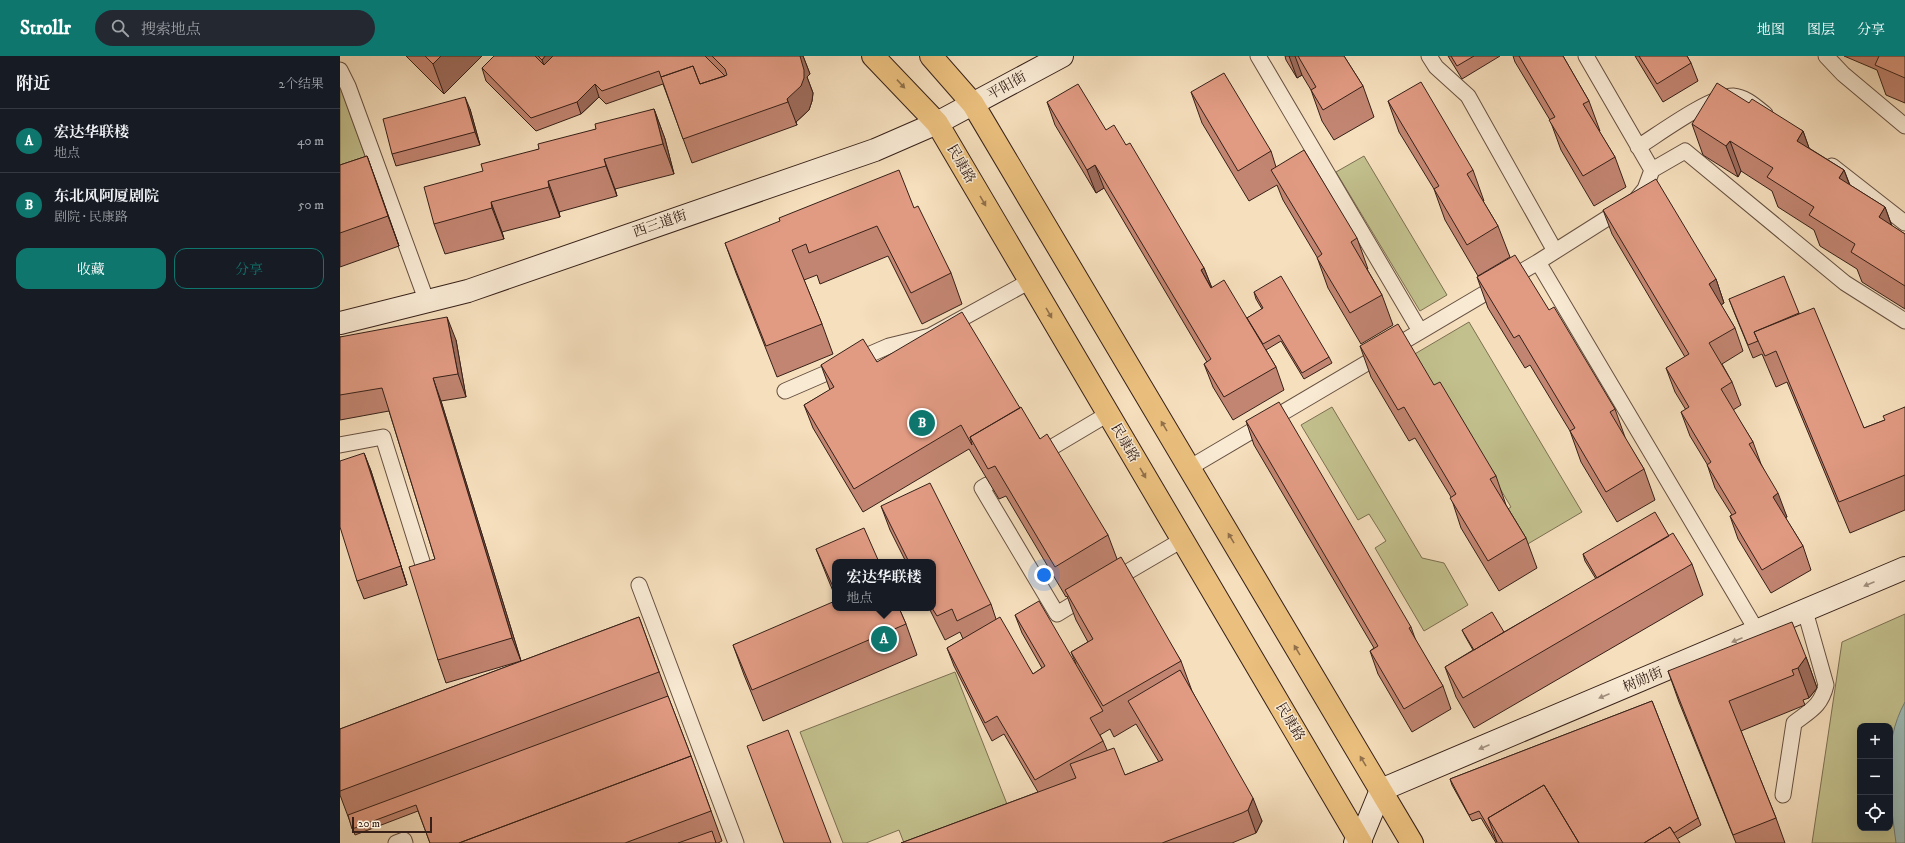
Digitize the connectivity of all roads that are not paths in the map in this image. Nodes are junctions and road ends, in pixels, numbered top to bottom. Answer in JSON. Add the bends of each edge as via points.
{"nodes":[{"id":1,"x":873,"y":56,"type":"edge"},
{"id":2,"x":931,"y":56,"type":"edge"},
{"id":3,"x":1062,"y":56,"type":"edge"},
{"id":4,"x":1258,"y":56,"type":"edge"},
{"id":5,"x":1429,"y":56,"type":"edge"},
{"id":6,"x":1586,"y":56,"type":"edge"},
{"id":7,"x":1826,"y":56,"type":"edge"},
{"id":8,"x":340,"y":70,"type":"edge"},
{"id":9,"x":973,"y":104,"type":"junction"},
{"id":10,"x":937,"y":123,"type":"junction"},
{"id":11,"x":1778,"y":124,"type":"edge"},
{"id":12,"x":1905,"y":126,"type":"edge"},
{"id":13,"x":1638,"y":147,"type":"junction"},
{"id":14,"x":1820,"y":157,"type":"edge"},
{"id":15,"x":1652,"y":170,"type":"junction"},
{"id":16,"x":1905,"y":223,"type":"edge"},
{"id":17,"x":1555,"y":251,"type":"junction"},
{"id":18,"x":1538,"y":262,"type":"junction"},
{"id":19,"x":1030,"y":281,"type":"junction"},
{"id":20,"x":427,"y":302,"type":"junction"},
{"id":21,"x":1905,"y":321,"type":"edge"},
{"id":22,"x":340,"y":323,"type":"edge"},
{"id":23,"x":1420,"y":331,"type":"junction"},
{"id":24,"x":785,"y":391,"type":"dead end"},
{"id":25,"x":1108,"y":414,"type":"junction"},
{"id":26,"x":340,"y":445,"type":"edge"},
{"id":27,"x":1044,"y":452,"type":"edge"},
{"id":28,"x":1189,"y":468,"type":"junction"},
{"id":29,"x":987,"y":485,"type":"edge"},
{"id":30,"x":1182,"y":540,"type":"junction"},
{"id":31,"x":1905,"y":568,"type":"edge"},
{"id":32,"x":425,"y":571,"type":"edge"},
{"id":33,"x":639,"y":585,"type":"dead end"},
{"id":34,"x":1804,"y":611,"type":"junction"},
{"id":35,"x":1757,"y":631,"type":"junction"},
{"id":36,"x":1381,"y":790,"type":"junction"},
{"id":37,"x":1783,"y":795,"type":"dead end"},
{"id":38,"x":1358,"y":842,"type":"edge"},
{"id":39,"x":396,"y":843,"type":"edge"},
{"id":40,"x":405,"y":843,"type":"edge"},
{"id":41,"x":736,"y":843,"type":"edge"},
{"id":42,"x":1412,"y":843,"type":"edge"}],
"edges":[{"from":1,"to":10,"type":"main road","name":"民康路","one_way":true},
{"from":2,"to":9,"type":"main road"},
{"from":3,"to":9,"type":"street","name":"平阳街"},
{"from":4,"to":23,"type":"lane"},
{"from":5,"to":17,"type":"lane","via":[[1436,67],[1468,96]]},
{"from":6,"to":13,"type":"lane"},
{"from":7,"to":12,"type":"lane","via":[[1843,74]]},
{"from":8,"to":20,"type":"lane"},
{"from":9,"to":10,"type":"street","name":"西三道街"},
{"from":28,"to":9,"type":"main road","one_way":true},
{"from":10,"to":19,"type":"main road","name":"民康路","one_way":true},
{"from":10,"to":20,"type":"street","name":"西三道街","via":[[875,150]]},
{"from":11,"to":13,"type":"lane","via":[[1748,101],[1734,96],[1717,99]]},
{"from":13,"to":15,"type":"lane"},
{"from":14,"to":16,"type":"lane"},
{"from":15,"to":17,"type":"lane","via":[[1645,189],[1636,200]]},
{"from":15,"to":21,"type":"lane","via":[[1684,152],[1845,283]]},
{"from":17,"to":18,"type":"lane"},
{"from":18,"to":23,"type":"lane"},
{"from":18,"to":35,"type":"lane"},
{"from":19,"to":24,"type":"lane","via":[[930,336],[889,346]]},
{"from":19,"to":25,"type":"main road","name":"民康路","one_way":true},
{"from":20,"to":22,"type":"street","name":"西三道街"},
{"from":23,"to":28,"type":"lane"},
{"from":25,"to":27,"type":"lane"},
{"from":25,"to":30,"type":"main road","name":"民康路","one_way":true},
{"from":26,"to":32,"type":"lane","via":[[383,438]]},
{"from":36,"to":28,"type":"main road","one_way":true},
{"from":29,"to":30,"type":"lane","via":[[982,488],[1057,614]]},
{"from":30,"to":38,"type":"main road","name":"民康路"},
{"from":31,"to":34,"type":"street","name":"树勋街","one_way":true},
{"from":33,"to":41,"type":"lane"},
{"from":34,"to":35,"type":"street","name":"树勋街"},
{"from":34,"to":37,"type":"lane","via":[[1826,685],[1823,697],[1816,706],[1794,723]]},
{"from":35,"to":36,"type":"street","name":"树勋街","one_way":true},
{"from":36,"to":38,"type":"street"},
{"from":36,"to":42,"type":"main road"},
{"from":39,"to":40,"type":"lane","via":[[404,840]]}]}
